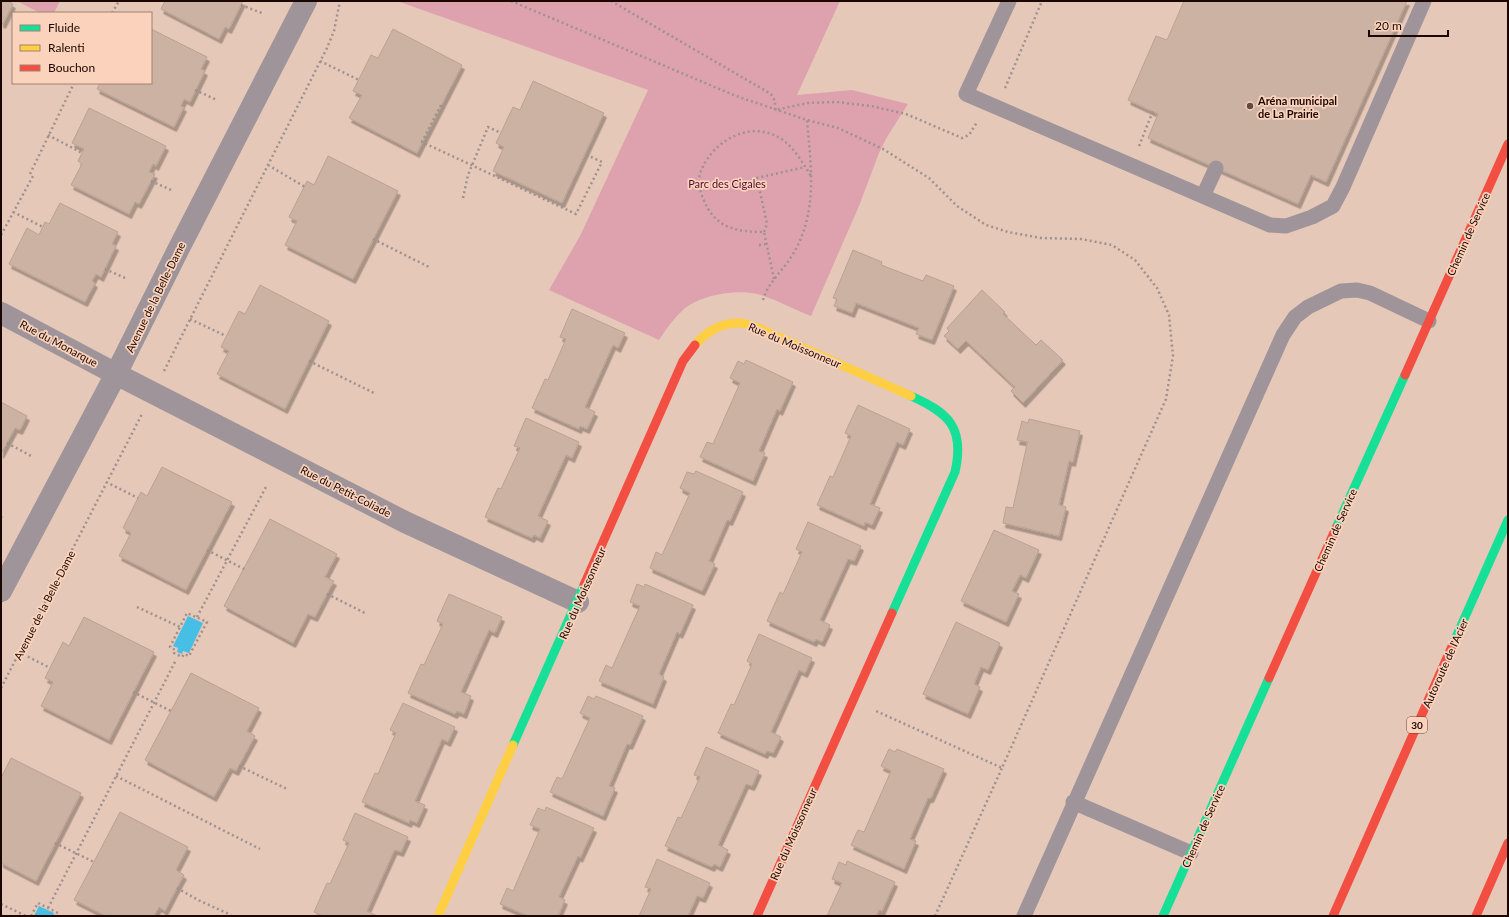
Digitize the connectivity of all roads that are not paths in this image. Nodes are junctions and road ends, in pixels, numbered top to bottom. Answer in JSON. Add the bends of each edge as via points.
{"nodes":[{"id":1,"x":306,"y":1,"type":"edge"},
{"id":2,"x":1009,"y":1,"type":"edge"},
{"id":3,"x":1424,"y":1,"type":"edge"},
{"id":4,"x":1508,"y":144,"type":"edge"},
{"id":5,"x":1216,"y":168,"type":"dead end"},
{"id":6,"x":1203,"y":196,"type":"junction"},
{"id":7,"x":1,"y":313,"type":"edge"},
{"id":8,"x":1429,"y":321,"type":"junction"},
{"id":9,"x":116,"y":374,"type":"junction"},
{"id":10,"x":1508,"y":520,"type":"edge"},
{"id":11,"x":1,"y":591,"type":"edge"},
{"id":12,"x":578,"y":602,"type":"junction"},
{"id":13,"x":1073,"y":802,"type":"junction"},
{"id":14,"x":1508,"y":843,"type":"edge"},
{"id":15,"x":1191,"y":853,"type":"junction"},
{"id":16,"x":438,"y":916,"type":"edge"},
{"id":17,"x":757,"y":916,"type":"edge"},
{"id":18,"x":1024,"y":916,"type":"edge"},
{"id":19,"x":1163,"y":916,"type":"edge"},
{"id":20,"x":1333,"y":916,"type":"edge"},
{"id":21,"x":1476,"y":916,"type":"edge"}],
"edges":[{"from":1,"to":9,"type":"street","name":"Avenue de la Belle-Dame"},
{"from":2,"to":6,"type":"lane","via":[[966,94]]},
{"from":3,"to":6,"type":"lane","via":[[1343,187],[1332,206],[1296,224],[1278,227]]},
{"from":4,"to":8,"type":"main road","name":"Chemin de Service"},
{"from":5,"to":6,"type":"lane"},
{"from":7,"to":9,"type":"street","name":"Rue du Monarque"},
{"from":8,"to":13,"type":"lane","via":[[1370,293],[1357,290],[1341,291],[1308,307],[1295,317],[1280,342]]},
{"from":8,"to":15,"type":"main road","name":"Chemin de Service"},
{"from":9,"to":11,"type":"street","name":"Avenue de la Belle-Dame"},
{"from":9,"to":12,"type":"street","name":"Rue du Petit-Coliade","via":[[411,525]]},
{"from":10,"to":20,"type":"main road","name":"Autoroute de l'Acier","number":"30"},
{"from":12,"to":16,"type":"main road","name":"Rue du Moissonneur"},
{"from":12,"to":17,"type":"main road","name":"Rue du Moissonneur","via":[[683,361],[702,336],[715,329],[741,323],[761,329],[931,405],[943,413],[956,431],[960,444],[955,472]]},
{"from":13,"to":15,"type":"lane"},
{"from":13,"to":18,"type":"lane"},
{"from":14,"to":21,"type":"main road"},
{"from":15,"to":19,"type":"main road","name":"Chemin de Service"}]}
